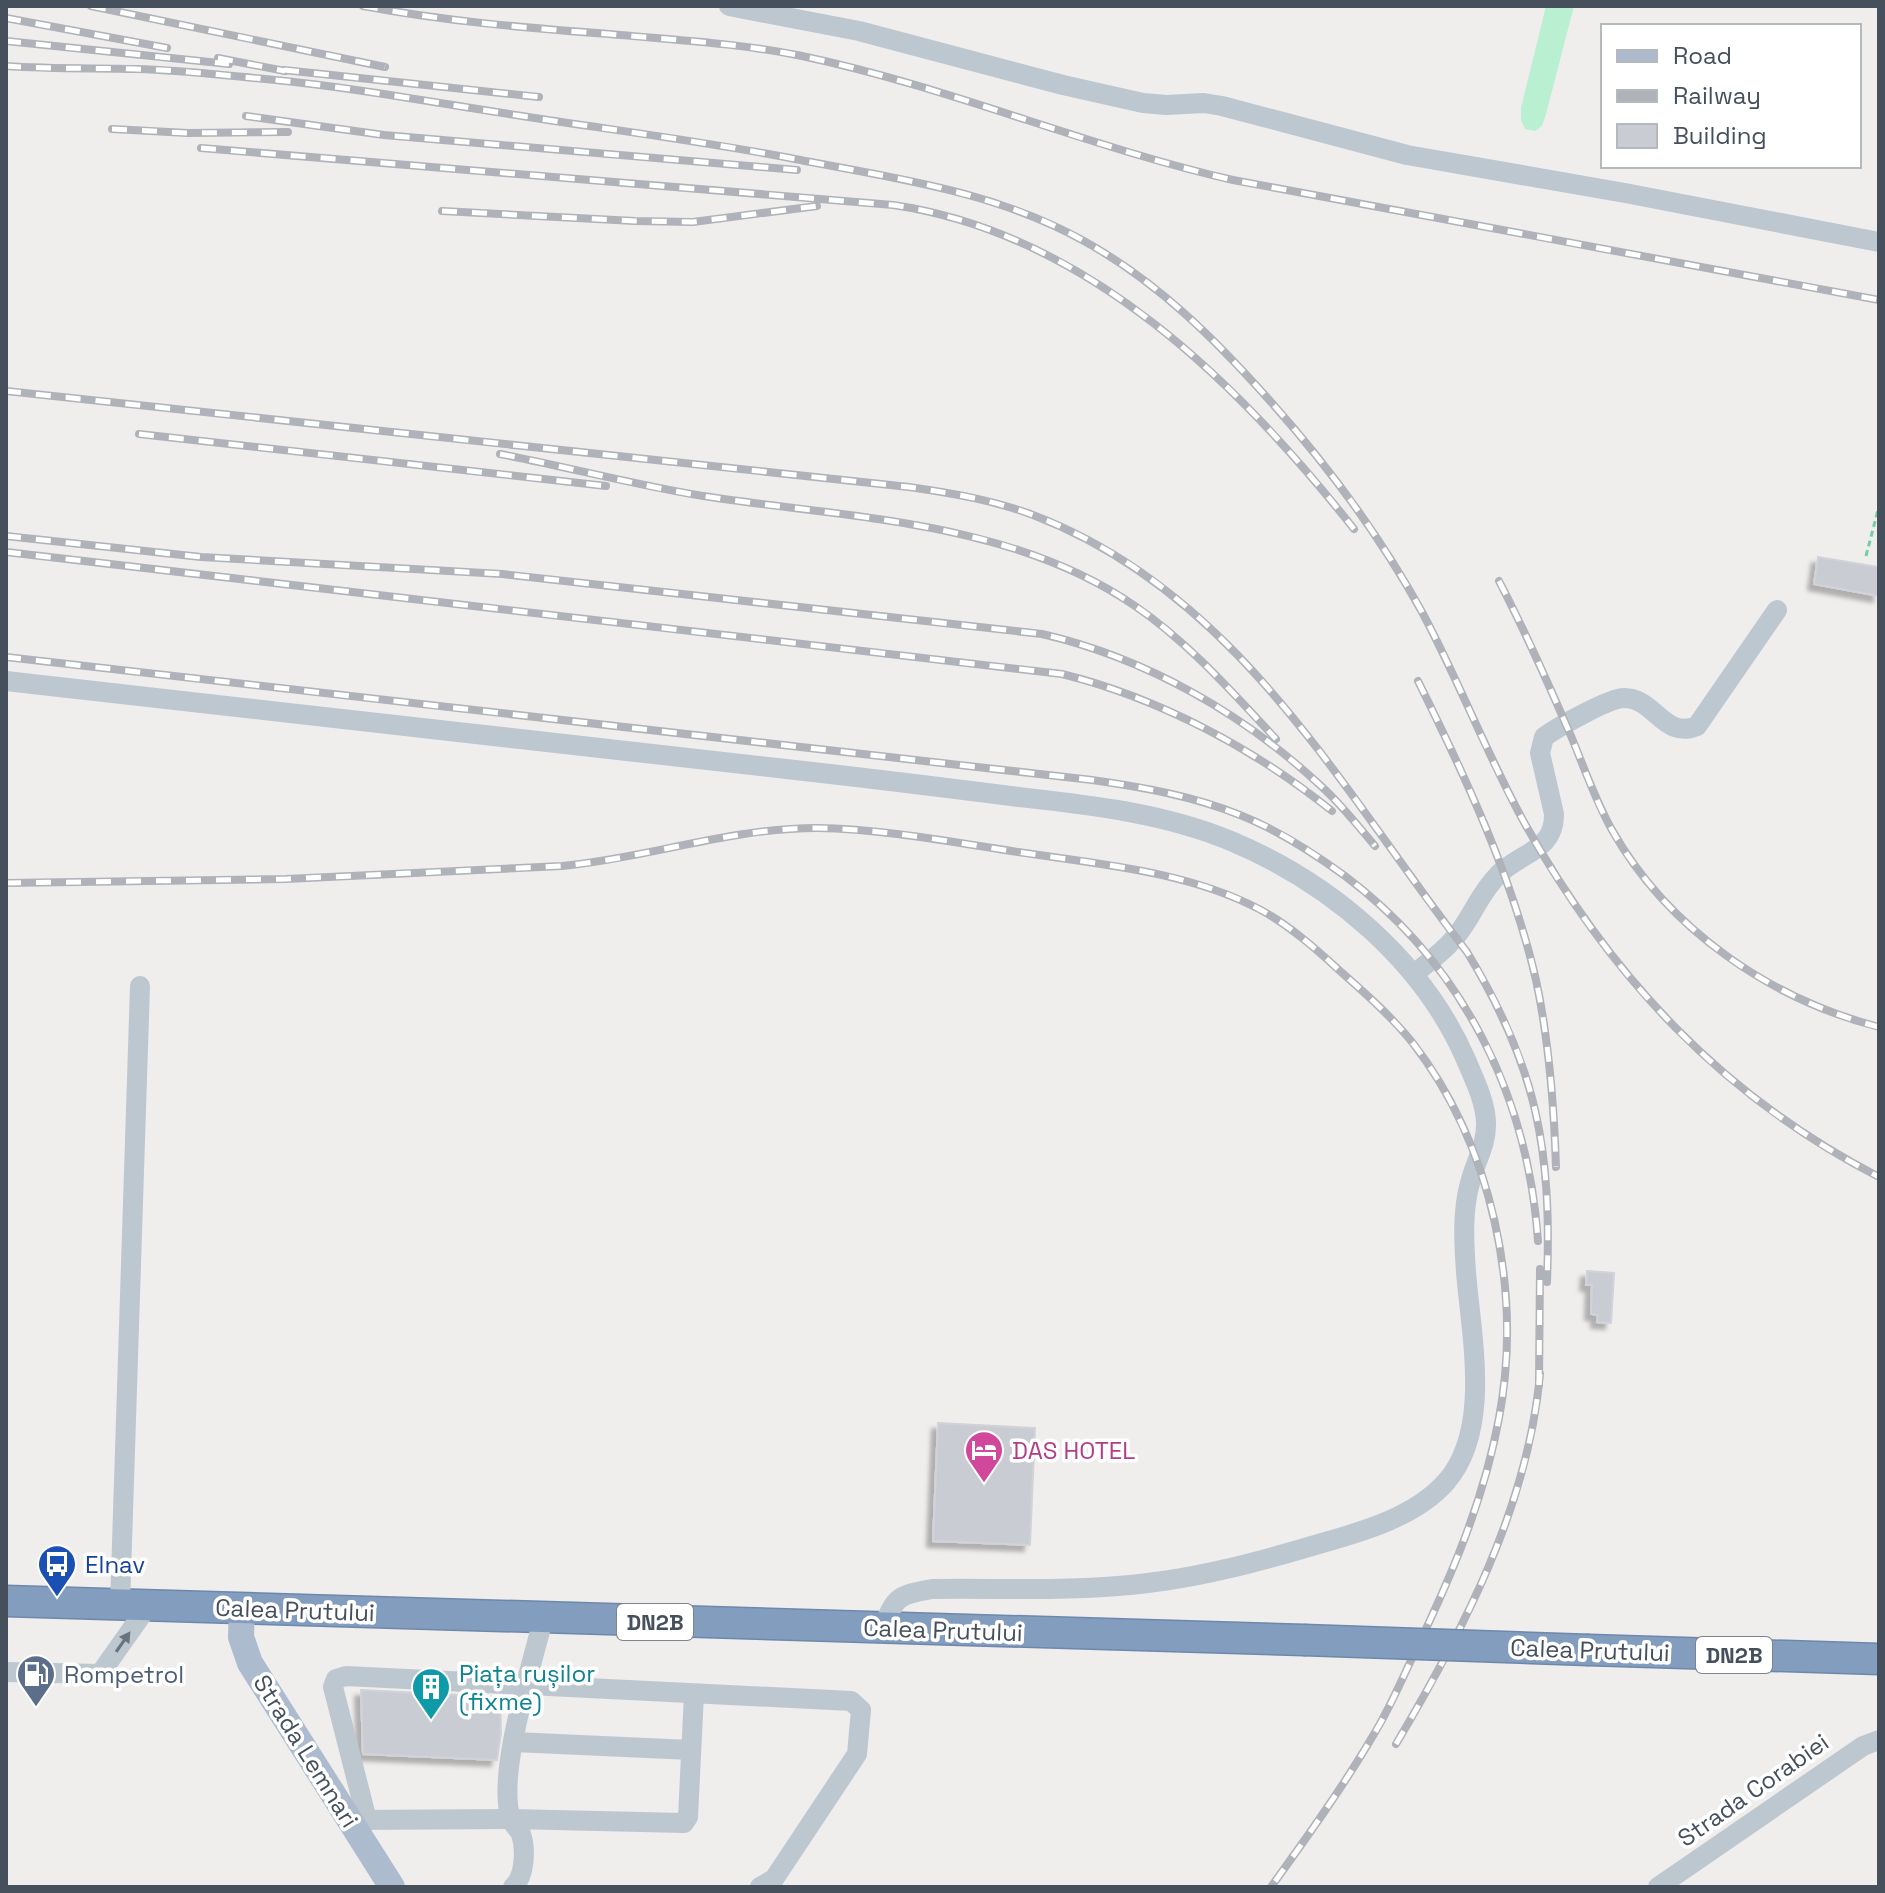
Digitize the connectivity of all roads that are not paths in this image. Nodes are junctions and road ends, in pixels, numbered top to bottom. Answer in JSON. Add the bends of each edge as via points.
{"nodes":[{"id":1,"x":729,"y":6,"type":"edge"},
{"id":2,"x":1879,"y":242,"type":"edge"},
{"id":3,"x":1777,"y":610,"type":"dead end"},
{"id":4,"x":6,"y":681,"type":"edge"},
{"id":5,"x":1414,"y":974,"type":"junction"},
{"id":6,"x":140,"y":986,"type":"dead end"},
{"id":7,"x":6,"y":1601,"type":"edge"},
{"id":8,"x":134,"y":1605,"type":"junction"},
{"id":9,"x":242,"y":1607,"type":"junction"},
{"id":10,"x":543,"y":1619,"type":"junction"},
{"id":11,"x":883,"y":1628,"type":"junction"},
{"id":12,"x":1879,"y":1659,"type":"edge"},
{"id":13,"x":6,"y":1672,"type":"edge"},
{"id":14,"x":526,"y":1686,"type":"junction"},
{"id":15,"x":694,"y":1694,"type":"junction"},
{"id":16,"x":1879,"y":1740,"type":"edge"},
{"id":17,"x":514,"y":1742,"type":"junction"},
{"id":18,"x":691,"y":1750,"type":"junction"},
{"id":19,"x":511,"y":1819,"type":"junction"},
{"id":20,"x":358,"y":1820,"type":"junction"},
{"id":21,"x":392,"y":1887,"type":"edge"},
{"id":22,"x":513,"y":1887,"type":"edge"},
{"id":23,"x":760,"y":1887,"type":"edge"},
{"id":24,"x":1658,"y":1887,"type":"edge"}],
"edges":[{"from":1,"to":2,"type":"street","via":[[859,31],[1143,103],[1222,106],[1407,155]]},
{"from":3,"to":5,"type":"street","via":[[1697,726],[1678,730],[1646,706],[1622,698],[1544,737],[1540,753],[1554,814],[1549,836],[1540,849],[1501,871],[1456,937]]},
{"from":4,"to":5,"type":"street","via":[[928,785],[1174,822],[1228,839],[1318,888]]},
{"from":5,"to":11,"type":"street","via":[[1459,1042],[1485,1111],[1483,1147],[1470,1179],[1464,1248],[1473,1417],[1467,1447],[1444,1484],[1387,1521],[1283,1555],[1147,1583],[918,1591],[904,1594],[890,1609]]},
{"from":6,"to":8,"type":"street"},
{"from":7,"to":8,"type":"highway","name":"Calea Prutului","number":"DN2B"},
{"from":8,"to":9,"type":"highway","name":"Calea Prutului","number":"DN2B"},
{"from":13,"to":8,"type":"street","one_way":true,"via":[[100,1674]]},
{"from":9,"to":10,"type":"highway","name":"Calea Prutului","number":"DN2B"},
{"from":9,"to":20,"type":"main road","name":"Strada Lemnari","via":[[241,1637],[250,1663]]},
{"from":10,"to":11,"type":"highway","name":"Calea Prutului","number":"DN2B"},
{"from":10,"to":14,"type":"street"},
{"from":11,"to":12,"type":"highway","name":"Calea Prutului","number":"DN2B","bridge":true},
{"from":14,"to":15,"type":"street"},
{"from":14,"to":17,"type":"street"},
{"from":14,"to":20,"type":"street","via":[[336,1679],[333,1687]]},
{"from":15,"to":18,"type":"street"},
{"from":15,"to":23,"type":"street","via":[[851,1701],[861,1710],[857,1754],[774,1879]]},
{"from":16,"to":24,"type":"street","name":"Strada Corabiei"},
{"from":17,"to":18,"type":"street"},
{"from":17,"to":19,"type":"street","via":[[507,1778]]},
{"from":18,"to":19,"type":"street","via":[[684,1823]]},
{"from":19,"to":20,"type":"street"},
{"from":19,"to":22,"type":"street","via":[[522,1835],[523,1872]]},
{"from":20,"to":21,"type":"main road","name":"Strada Lemnari"}]}
